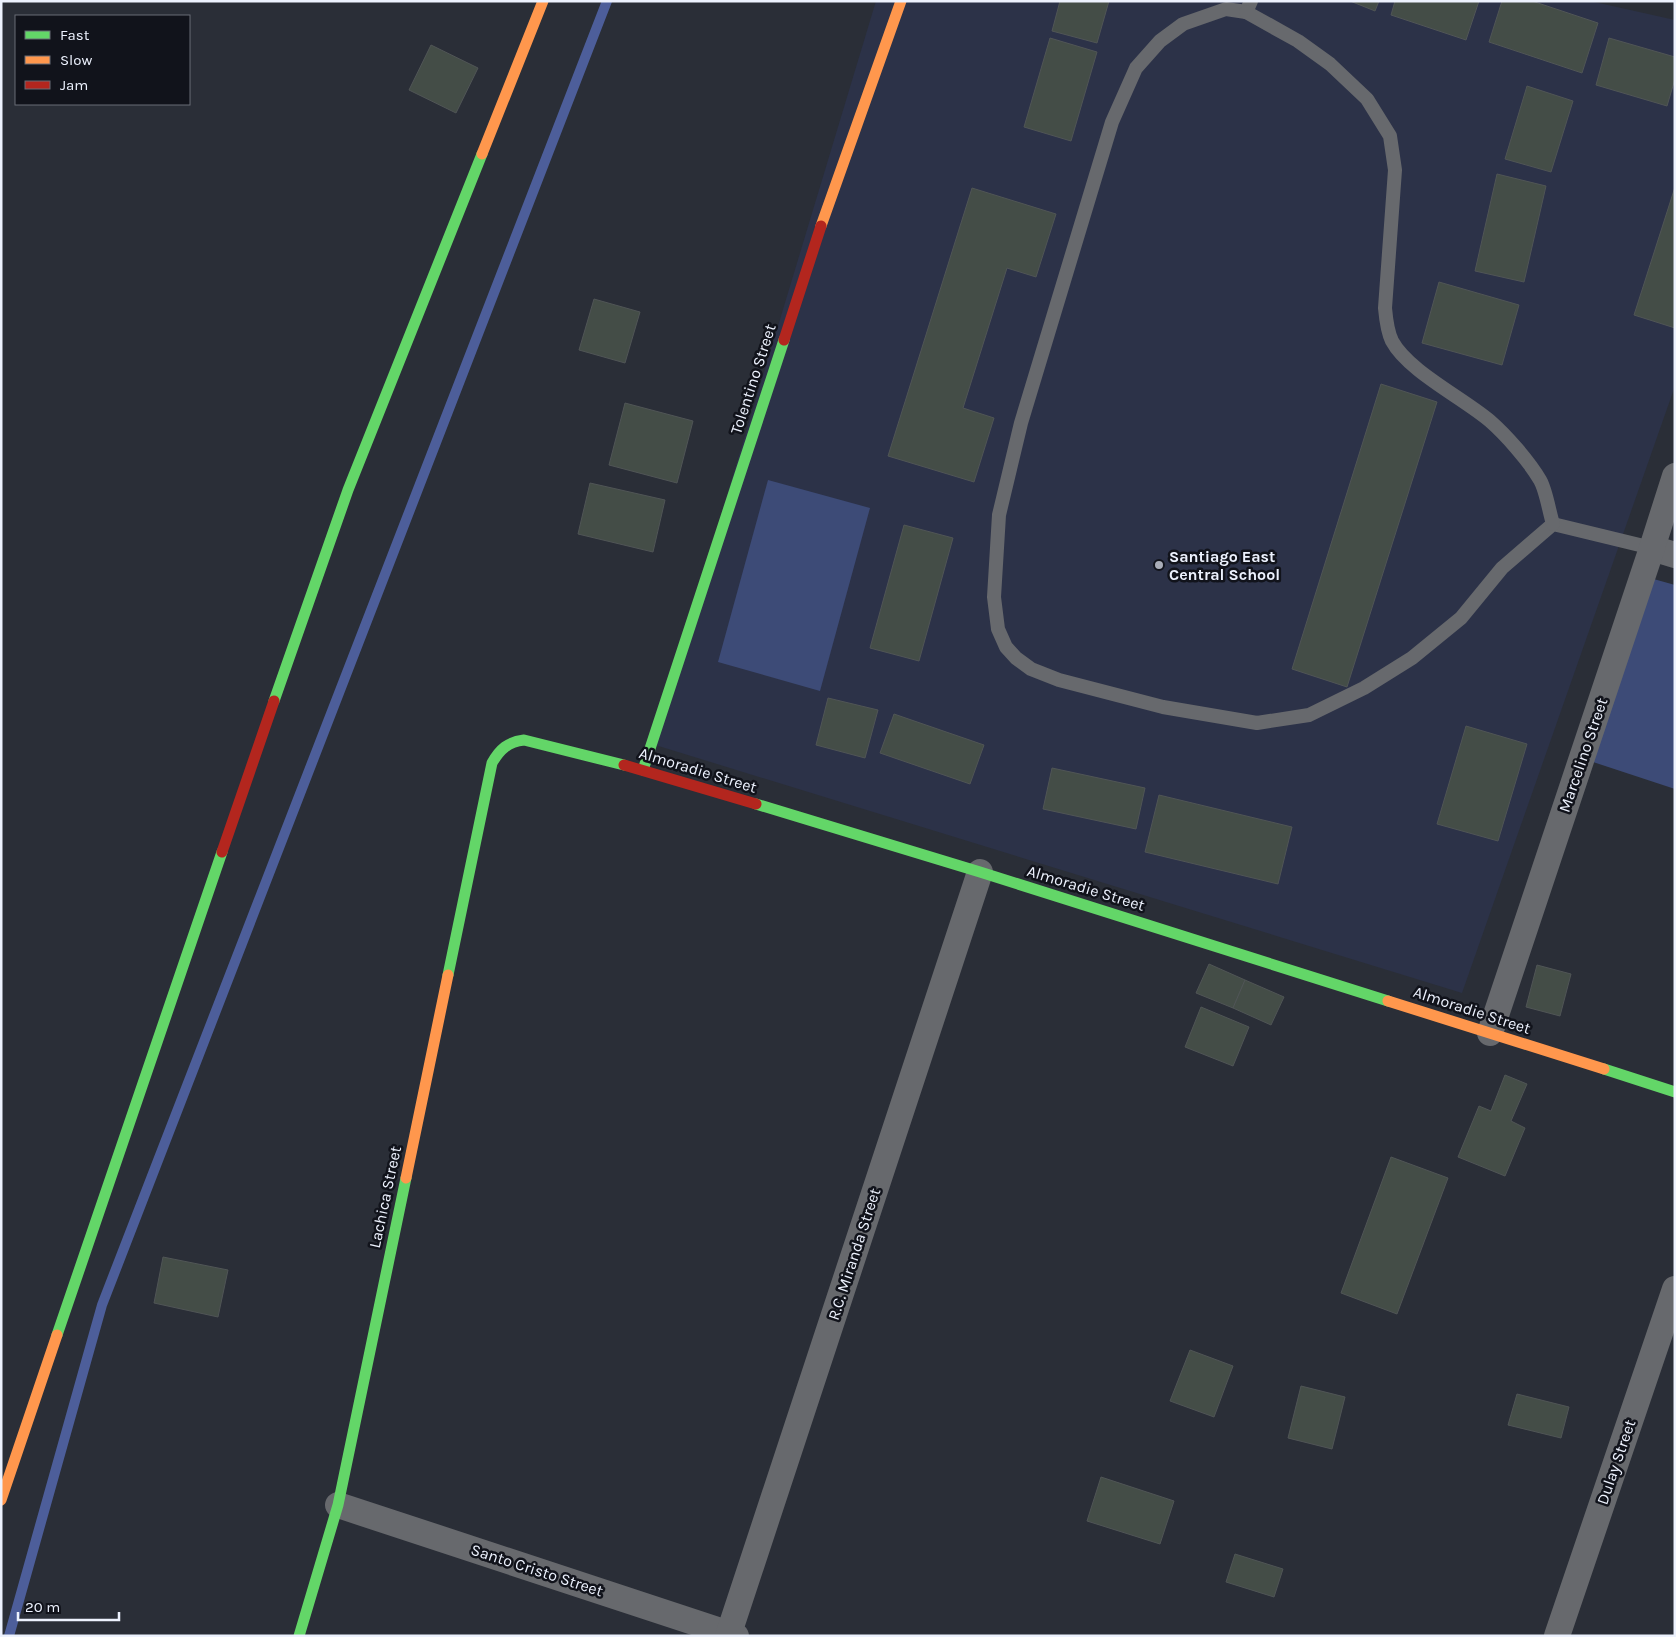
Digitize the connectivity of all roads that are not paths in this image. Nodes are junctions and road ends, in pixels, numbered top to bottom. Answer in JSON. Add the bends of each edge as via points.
{"nodes":[{"id":1,"x":543,"y":1,"type":"edge"},
{"id":2,"x":901,"y":1,"type":"edge"},
{"id":3,"x":1248,"y":6,"type":"edge"},
{"id":4,"x":1675,"y":476,"type":"edge"},
{"id":5,"x":1553,"y":524,"type":"junction"},
{"id":6,"x":1664,"y":551,"type":"edge"},
{"id":7,"x":492,"y":763,"type":"joint"},
{"id":8,"x":643,"y":770,"type":"junction"},
{"id":9,"x":980,"y":872,"type":"junction"},
{"id":10,"x":1490,"y":1033,"type":"junction"},
{"id":11,"x":1675,"y":1092,"type":"edge"},
{"id":12,"x":1675,"y":1289,"type":"edge"},
{"id":13,"x":1,"y":1500,"type":"edge"},
{"id":14,"x":338,"y":1505,"type":"junction"},
{"id":15,"x":731,"y":1635,"type":"edge"},
{"id":16,"x":299,"y":1636,"type":"edge"},
{"id":17,"x":1557,"y":1636,"type":"edge"}],
"edges":[{"from":1,"to":13,"type":"street","via":[[348,490]]},
{"from":2,"to":8,"type":"street","name":"Tolentino Street","via":[[816,241]]},
{"from":3,"to":5,"type":"lane","via":[[1330,64],[1367,99],[1390,136],[1395,170],[1385,308],[1386,325],[1392,341],[1416,368],[1490,422],[1512,444],[1541,481]]},
{"from":3,"to":5,"type":"lane","via":[[1226,9],[1184,24],[1160,41],[1136,68],[1112,122],[1021,423],[999,515],[994,597],[998,629],[1006,648],[1031,669],[1059,680],[1163,707],[1257,723],[1309,714],[1364,688],[1412,658],[1462,618],[1502,568]]},
{"from":4,"to":6,"type":"street","name":"Marcelino Street"},
{"from":5,"to":6,"type":"lane"},
{"from":6,"to":10,"type":"street","name":"Marcelino Street"},
{"from":7,"to":8,"type":"street","name":"Almoradie Street","via":[[506,745],[524,740]]},
{"from":7,"to":14,"type":"street","name":"Lachica Street"},
{"from":8,"to":9,"type":"street","name":"Almoradie Street"},
{"from":9,"to":10,"type":"street","name":"Almoradie Street"},
{"from":9,"to":15,"type":"street","name":"R.C. Miranda Street"},
{"from":10,"to":11,"type":"street","name":"Almoradie Street"},
{"from":12,"to":17,"type":"street","name":"Dulay Street"},
{"from":14,"to":15,"type":"street","name":"Santo Cristo Street"},
{"from":14,"to":16,"type":"street","name":"Lachica Street"}]}
